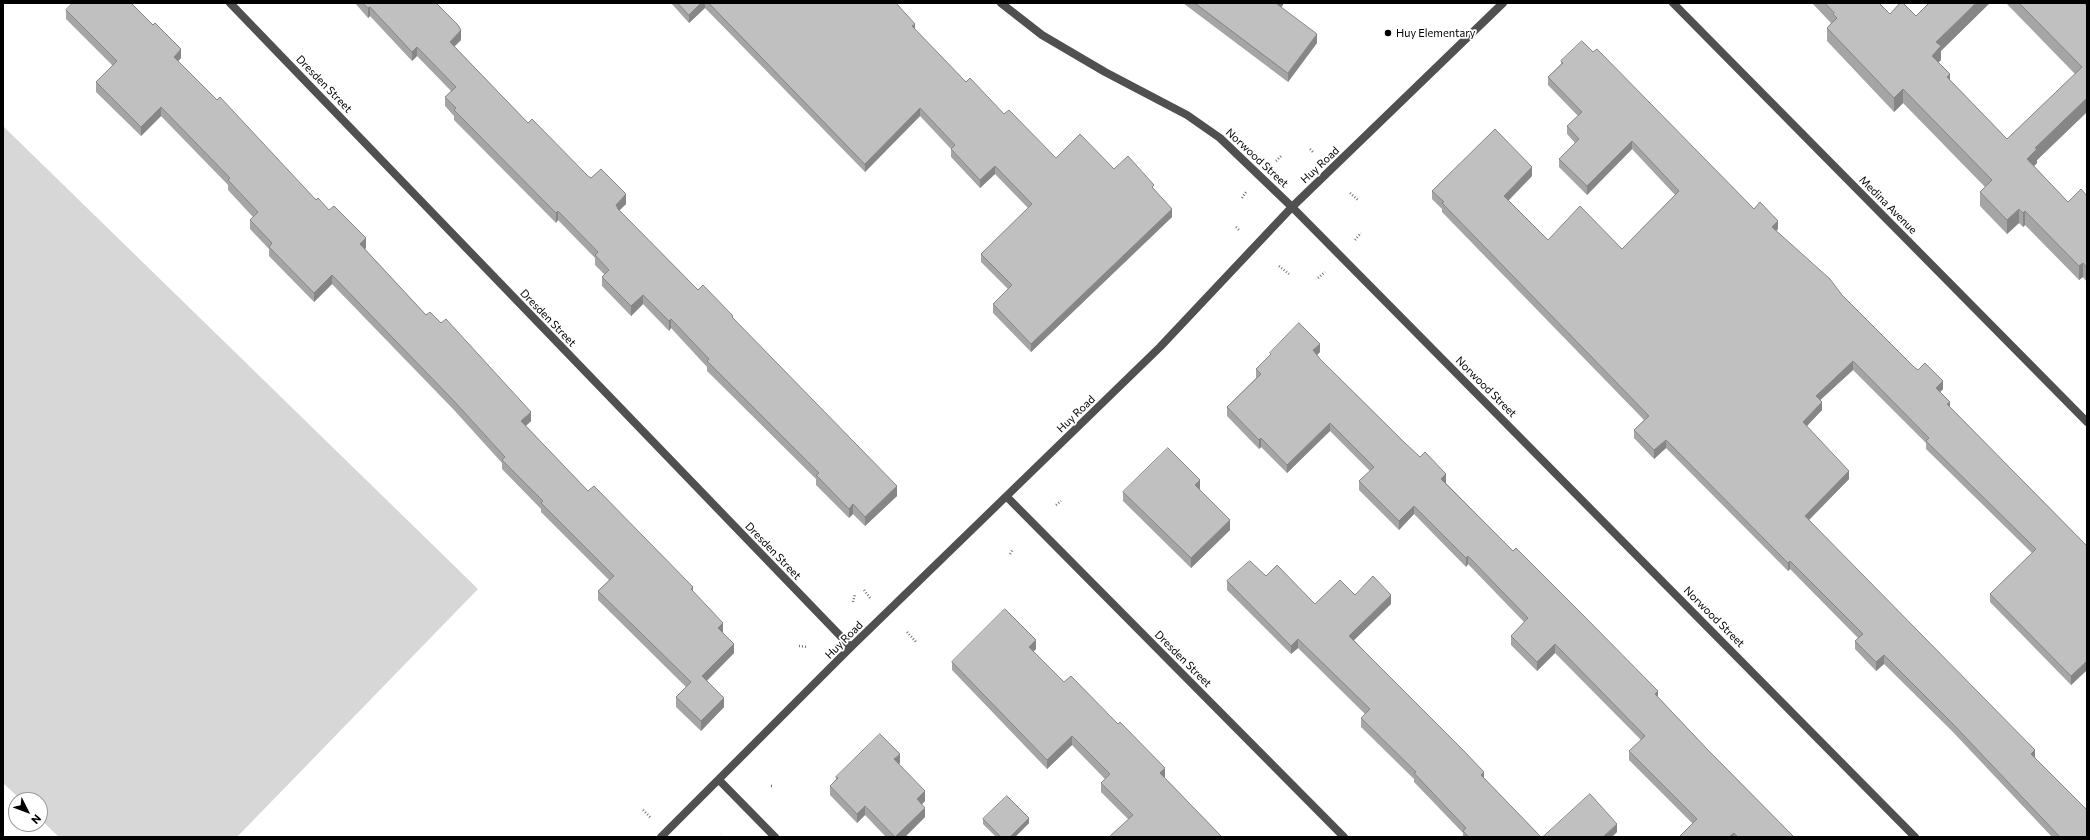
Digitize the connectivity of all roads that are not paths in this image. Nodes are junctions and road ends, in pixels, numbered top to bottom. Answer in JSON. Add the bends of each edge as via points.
{"nodes":[{"id":1,"x":230,"y":3,"type":"edge"},
{"id":2,"x":1001,"y":3,"type":"edge"},
{"id":3,"x":1503,"y":3,"type":"edge"},
{"id":4,"x":1673,"y":3,"type":"edge"},
{"id":5,"x":1292,"y":207,"type":"junction"},
{"id":6,"x":2087,"y":422,"type":"edge"},
{"id":7,"x":1007,"y":497,"type":"junction"},
{"id":8,"x":851,"y":647,"type":"junction"},
{"id":9,"x":719,"y":780,"type":"junction"},
{"id":10,"x":662,"y":837,"type":"edge"},
{"id":11,"x":775,"y":837,"type":"edge"},
{"id":12,"x":1344,"y":837,"type":"edge"},
{"id":13,"x":1915,"y":837,"type":"edge"}],
"edges":[{"from":1,"to":8,"type":"street","name":"Dresden Street"},
{"from":2,"to":5,"type":"street","name":"Norwood Street","via":[[1042,35],[1187,115],[1220,138]]},
{"from":3,"to":5,"type":"street","name":"Huy Road"},
{"from":4,"to":6,"type":"street","name":"Medina Avenue"},
{"from":5,"to":7,"type":"street","name":"Huy Road","via":[[1160,347]]},
{"from":5,"to":13,"type":"street","name":"Norwood Street"},
{"from":7,"to":8,"type":"street","name":"Huy Road"},
{"from":7,"to":12,"type":"street","name":"Dresden Street"},
{"from":8,"to":9,"type":"street","name":"Huy Road"},
{"from":9,"to":10,"type":"street","name":"Huy Road"},
{"from":9,"to":11,"type":"street"}]}
